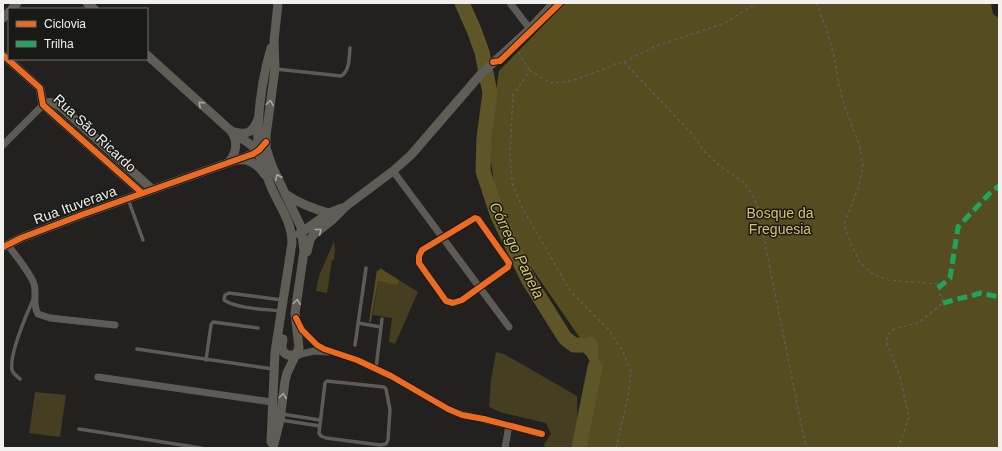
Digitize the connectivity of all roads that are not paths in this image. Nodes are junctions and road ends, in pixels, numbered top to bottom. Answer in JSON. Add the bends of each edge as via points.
{"nodes":[{"id":1,"x":278,"y":3,"type":"edge"},
{"id":2,"x":510,"y":3,"type":"edge"},
{"id":3,"x":554,"y":3,"type":"edge"},
{"id":4,"x":530,"y":29,"type":"junction"},
{"id":5,"x":274,"y":41,"type":"junction"},
{"id":6,"x":350,"y":48,"type":"dead end"},
{"id":7,"x":148,"y":56,"type":"edge"},
{"id":8,"x":9,"y":60,"type":"edge"},
{"id":9,"x":275,"y":69,"type":"junction"},
{"id":10,"x":43,"y":105,"type":"junction"},
{"id":11,"x":258,"y":117,"type":"junction"},
{"id":12,"x":230,"y":130,"type":"junction"},
{"id":13,"x":266,"y":142,"type":"junction"},
{"id":14,"x":3,"y":146,"type":"edge"},
{"id":15,"x":259,"y":150,"type":"junction"},
{"id":16,"x":270,"y":160,"type":"junction"},
{"id":17,"x":229,"y":162,"type":"junction"},
{"id":18,"x":393,"y":171,"type":"junction"},
{"id":19,"x":272,"y":188,"type":"junction"},
{"id":20,"x":152,"y":190,"type":"junction"},
{"id":21,"x":142,"y":193,"type":"junction"},
{"id":22,"x":286,"y":195,"type":"junction"},
{"id":23,"x":128,"y":198,"type":"junction"},
{"id":24,"x":346,"y":207,"type":"junction"},
{"id":25,"x":329,"y":213,"type":"junction"},
{"id":26,"x":303,"y":231,"type":"junction"},
{"id":27,"x":443,"y":237,"type":"junction"},
{"id":28,"x":143,"y":240,"type":"dead end"},
{"id":29,"x":5,"y":246,"type":"edge"},
{"id":30,"x":292,"y":249,"type":"junction"},
{"id":31,"x":303,"y":262,"type":"junction"},
{"id":32,"x":366,"y":268,"type":"dead end"},
{"id":33,"x":480,"y":288,"type":"junction"},
{"id":34,"x":35,"y":293,"type":"junction"},
{"id":35,"x":283,"y":300,"type":"junction"},
{"id":36,"x":281,"y":311,"type":"junction"},
{"id":37,"x":296,"y":318,"type":"junction"},
{"id":38,"x":382,"y":319,"type":"dead end"},
{"id":39,"x":358,"y":323,"type":"junction"},
{"id":40,"x":115,"y":325,"type":"dead end"},
{"id":41,"x":381,"y":327,"type":"junction"},
{"id":42,"x":509,"y":327,"type":"dead end"},
{"id":43,"x":258,"y":328,"type":"dead end"},
{"id":44,"x":355,"y":345,"type":"dead end"},
{"id":45,"x":137,"y":349,"type":"dead end"},
{"id":46,"x":332,"y":352,"type":"junction"},
{"id":47,"x":297,"y":355,"type":"junction"},
{"id":48,"x":206,"y":360,"type":"junction"},
{"id":49,"x":376,"y":368,"type":"junction"},
{"id":50,"x":274,"y":370,"type":"junction"},
{"id":51,"x":98,"y":377,"type":"dead end"},
{"id":52,"x":20,"y":379,"type":"dead end"},
{"id":53,"x":272,"y":402,"type":"junction"},
{"id":54,"x":280,"y":417,"type":"junction"},
{"id":55,"x":320,"y":420,"type":"junction"},
{"id":56,"x":509,"y":425,"type":"junction"},
{"id":57,"x":320,"y":426,"type":"junction"},
{"id":58,"x":79,"y":429,"type":"dead end"},
{"id":59,"x":542,"y":434,"type":"dead end"},
{"id":60,"x":191,"y":447,"type":"edge"},
{"id":61,"x":201,"y":448,"type":"edge"},
{"id":62,"x":272,"y":448,"type":"edge"},
{"id":63,"x":506,"y":448,"type":"edge"}],
"edges":[{"from":1,"to":5,"type":"main road"},
{"from":2,"to":4,"type":"street"},
{"from":3,"to":4,"type":"main road"},
{"from":4,"to":18,"type":"main road","via":[[493,62],[411,155]]},
{"from":5,"to":9,"type":"main road"},
{"from":5,"to":11,"type":"main road","via":[[266,67]]},
{"from":6,"to":9,"type":"lane","via":[[347,70],[341,76]]},
{"from":12,"to":7,"type":"main road","one_way":true},
{"from":8,"to":10,"type":"main road","name":"Rua São Ricardo","via":[[40,88]]},
{"from":13,"to":9,"type":"main road","one_way":true},
{"from":10,"to":14,"type":"street"},
{"from":10,"to":20,"type":"main road","name":"Rua São Ricardo","via":[[56,103]]},
{"from":10,"to":21,"type":"main road","name":"Rua São Ricardo"},
{"from":11,"to":12,"type":"main road","via":[[256,125],[248,133]]},
{"from":11,"to":15,"type":"main road"},
{"from":12,"to":15,"type":"main road"},
{"from":12,"to":17,"type":"main road","via":[[235,138],[236,148]]},
{"from":13,"to":15,"type":"main road","name":"Rua Ituverava"},
{"from":13,"to":16,"type":"main road"},
{"from":15,"to":16,"type":"main road"},
{"from":15,"to":17,"type":"main road","name":"Rua Ituverava"},
{"from":15,"to":19,"type":"main road"},
{"from":22,"to":16,"type":"main road","one_way":true},
{"from":17,"to":19,"type":"main road","via":[[242,160],[254,164]]},
{"from":17,"to":20,"type":"main road","name":"Rua Ituverava"},
{"from":18,"to":24,"type":"main road"},
{"from":18,"to":27,"type":"street"},
{"from":19,"to":30,"type":"main road","via":[[288,221]]},
{"from":20,"to":21,"type":"main road","name":"Rua Ituverava"},
{"from":21,"to":23,"type":"main road","name":"Rua Ituverava"},
{"from":22,"to":25,"type":"main road","via":[[295,201]]},
{"from":22,"to":26,"type":"main road"},
{"from":23,"to":28,"type":"lane"},
{"from":23,"to":29,"type":"main road","name":"Rua Ituverava"},
{"from":24,"to":25,"type":"main road"},
{"from":31,"to":24,"type":"main road","one_way":true,"via":[[313,236]]},
{"from":25,"to":26,"type":"main road"},
{"from":26,"to":30,"type":"main road","via":[[296,238]]},
{"from":26,"to":31,"type":"main road"},
{"from":27,"to":33,"type":"street"},
{"from":27,"to":33,"type":"street","via":[[422,250],[419,263],[446,301],[453,303],[462,300]]},
{"from":27,"to":33,"type":"street","via":[[475,218],[478,219],[509,263],[505,270]]},
{"from":29,"to":34,"type":"street","via":[[32,280]]},
{"from":30,"to":35,"type":"main road"},
{"from":37,"to":31,"type":"main road","one_way":true},
{"from":32,"to":39,"type":"lane"},
{"from":33,"to":42,"type":"street"},
{"from":34,"to":40,"type":"street","via":[[35,309],[42,316]]},
{"from":34,"to":52,"type":"lane","via":[[12,361],[12,370]]},
{"from":35,"to":36,"type":"main road"},
{"from":35,"to":36,"type":"lane","via":[[229,293],[225,295],[224,300]]},
{"from":36,"to":47,"type":"main road","via":[[284,324],[281,349],[288,355]]},
{"from":36,"to":50,"type":"main road"},
{"from":37,"to":46,"type":"street","via":[[311,340]]},
{"from":37,"to":47,"type":"main road","via":[[299,343]]},
{"from":38,"to":41,"type":"lane"},
{"from":39,"to":41,"type":"lane"},
{"from":39,"to":44,"type":"lane"},
{"from":41,"to":49,"type":"lane"},
{"from":43,"to":48,"type":"lane","via":[[213,322]]},
{"from":45,"to":48,"type":"lane"},
{"from":46,"to":47,"type":"street","via":[[314,351]]},
{"from":46,"to":49,"type":"street"},
{"from":54,"to":47,"type":"main road","one_way":true,"via":[[286,377]]},
{"from":48,"to":50,"type":"lane"},
{"from":49,"to":56,"type":"street","via":[[454,412]]},
{"from":50,"to":53,"type":"main road"},
{"from":51,"to":53,"type":"street"},
{"from":53,"to":62,"type":"main road"},
{"from":54,"to":55,"type":"lane"},
{"from":54,"to":57,"type":"lane"},
{"from":54,"to":62,"type":"main road"},
{"from":55,"to":57,"type":"lane"},
{"from":55,"to":57,"type":"lane","via":[[327,381],[386,389],[390,410],[386,444],[326,438],[319,433]]},
{"from":56,"to":59,"type":"street"},
{"from":56,"to":63,"type":"street"},
{"from":58,"to":60,"type":"lane"},
{"from":60,"to":61,"type":"lane"}]}
